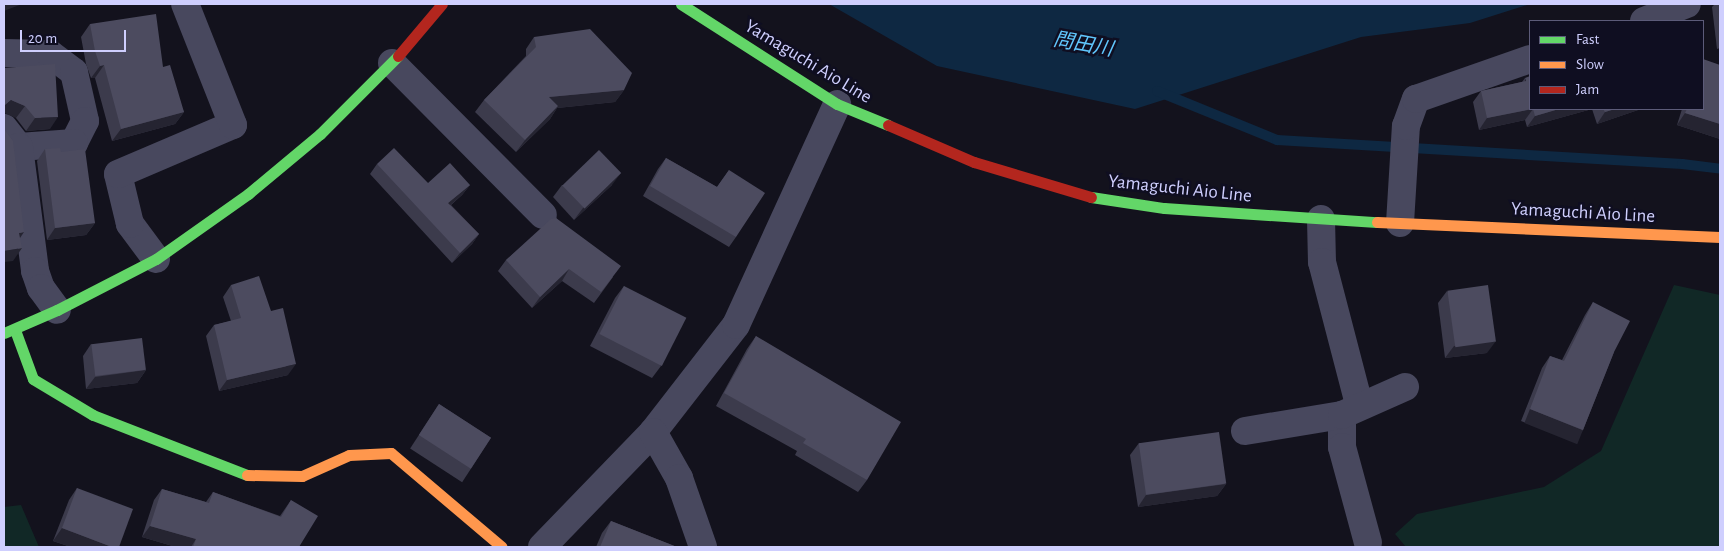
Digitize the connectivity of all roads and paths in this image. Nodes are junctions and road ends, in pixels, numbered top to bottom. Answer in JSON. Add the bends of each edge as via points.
{"nodes":[{"id":1,"x":186,"y":4,"type":"edge"},
{"id":2,"x":442,"y":4,"type":"edge"},
{"id":3,"x":681,"y":4,"type":"edge"},
{"id":4,"x":1687,"y":4,"type":"edge"},
{"id":5,"x":1647,"y":20,"type":"edge"},
{"id":6,"x":4,"y":53,"type":"edge"},
{"id":7,"x":1529,"y":59,"type":"edge"},
{"id":8,"x":392,"y":63,"type":"junction"},
{"id":9,"x":837,"y":104,"type":"junction"},
{"id":10,"x":11,"y":138,"type":"edge"},
{"id":11,"x":544,"y":216,"type":"dead end"},
{"id":12,"x":1321,"y":219,"type":"junction"},
{"id":13,"x":1400,"y":223,"type":"junction"},
{"id":14,"x":1720,"y":237,"type":"edge"},
{"id":15,"x":156,"y":260,"type":"junction"},
{"id":16,"x":56,"y":310,"type":"junction"},
{"id":17,"x":9,"y":331,"type":"edge"},
{"id":18,"x":1405,"y":387,"type":"dead end"},
{"id":19,"x":1351,"y":409,"type":"junction"},
{"id":20,"x":1245,"y":431,"type":"dead end"},
{"id":21,"x":653,"y":432,"type":"junction"},
{"id":22,"x":1368,"y":543,"type":"dead end"},
{"id":23,"x":502,"y":547,"type":"edge"},
{"id":24,"x":542,"y":547,"type":"edge"},
{"id":25,"x":703,"y":547,"type":"edge"}],
"edges":[{"from":1,"to":15,"type":"street","via":[[233,125],[118,174],[130,224]]},
{"from":2,"to":8,"type":"street"},
{"from":3,"to":9,"type":"street","name":"Yamaguchi Aio Line"},
{"from":4,"to":5,"type":"street"},
{"from":6,"to":10,"type":"street","via":[[50,54],[74,72],[84,121],[74,143]]},
{"from":7,"to":13,"type":"street","via":[[1416,99],[1406,126]]},
{"from":8,"to":11,"type":"street"},
{"from":8,"to":15,"type":"street","via":[[313,140],[248,194]]},
{"from":9,"to":12,"type":"street","name":"Yamaguchi Aio Line","via":[[974,162],[1080,195],[1164,208]]},
{"from":9,"to":21,"type":"street","via":[[736,325]]},
{"from":10,"to":16,"type":"street","via":[[35,271],[41,288]]},
{"from":12,"to":13,"type":"street","name":"Yamaguchi Aio Line"},
{"from":12,"to":19,"type":"street","via":[[1322,262]]},
{"from":13,"to":14,"type":"street","name":"Yamaguchi Aio Line"},
{"from":15,"to":16,"type":"street"},
{"from":16,"to":17,"type":"street"},
{"from":17,"to":23,"type":"street","via":[[33,379],[93,415],[248,475],[302,476],[349,455],[391,453]]},
{"from":18,"to":19,"type":"street"},
{"from":19,"to":20,"type":"street"},
{"from":19,"to":22,"type":"street","via":[[1342,447]]},
{"from":21,"to":24,"type":"street"},
{"from":21,"to":25,"type":"street","via":[[679,478]]}]}
